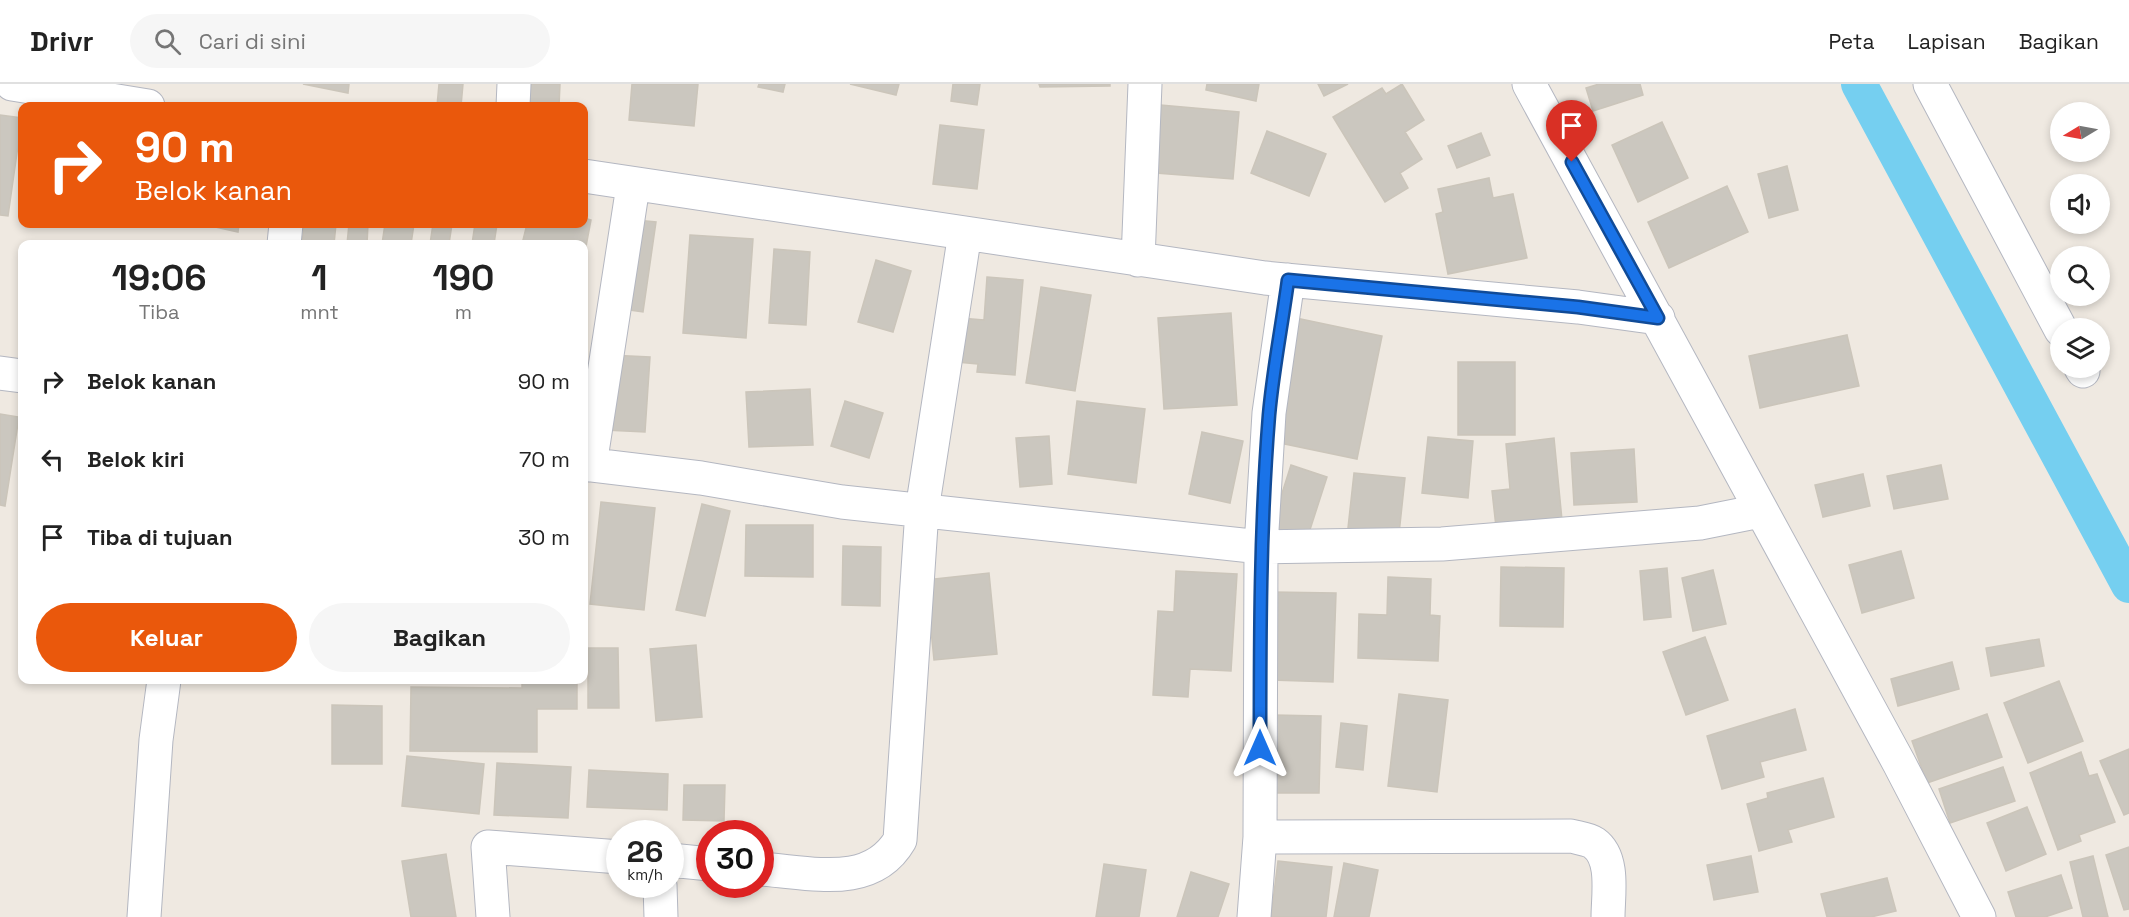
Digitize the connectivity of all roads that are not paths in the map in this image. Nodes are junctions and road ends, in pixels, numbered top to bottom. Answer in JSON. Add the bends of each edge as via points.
{"nodes":[{"id":1,"x":12,"y":84,"type":"edge"},
{"id":2,"x":514,"y":84,"type":"edge"},
{"id":3,"x":1145,"y":84,"type":"edge"},
{"id":4,"x":1529,"y":84,"type":"edge"},
{"id":5,"x":1930,"y":84,"type":"edge"},
{"id":6,"x":123,"y":102,"type":"edge"},
{"id":7,"x":513,"y":102,"type":"edge"},
{"id":8,"x":588,"y":177,"type":"edge"},
{"id":9,"x":633,"y":186,"type":"junction"},
{"id":10,"x":965,"y":233,"type":"junction"},
{"id":11,"x":1138,"y":260,"type":"junction"},
{"id":12,"x":1288,"y":280,"type":"junction"},
{"id":13,"x":1658,"y":318,"type":"junction"},
{"id":14,"x":2055,"y":318,"type":"edge"},
{"id":15,"x":0,"y":373,"type":"edge"},
{"id":16,"x":18,"y":375,"type":"edge"},
{"id":17,"x":588,"y":458,"type":"edge"},
{"id":18,"x":588,"y":464,"type":"edge"},
{"id":19,"x":922,"y":510,"type":"junction"},
{"id":20,"x":1760,"y":511,"type":"junction"},
{"id":21,"x":1261,"y":547,"type":"junction"},
{"id":22,"x":164,"y":684,"type":"edge"},
{"id":23,"x":1260,"y":837,"type":"junction"},
{"id":24,"x":606,"y":855,"type":"edge"},
{"id":25,"x":774,"y":869,"type":"edge"},
{"id":26,"x":660,"y":898,"type":"edge"},
{"id":27,"x":144,"y":917,"type":"edge"},
{"id":28,"x":493,"y":917,"type":"edge"},
{"id":29,"x":661,"y":917,"type":"edge"},
{"id":30,"x":1254,"y":917,"type":"edge"},
{"id":31,"x":1608,"y":917,"type":"edge"},
{"id":32,"x":1980,"y":917,"type":"edge"}],
"edges":[{"from":1,"to":6,"type":"street"},
{"from":2,"to":7,"type":"street"},
{"from":3,"to":11,"type":"street"},
{"from":4,"to":13,"type":"street"},
{"from":5,"to":14,"type":"street"},
{"from":8,"to":9,"type":"street"},
{"from":9,"to":10,"type":"street"},
{"from":9,"to":17,"type":"street"},
{"from":10,"to":11,"type":"street"},
{"from":10,"to":19,"type":"street"},
{"from":11,"to":12,"type":"street"},
{"from":12,"to":13,"type":"street"},
{"from":12,"to":21,"type":"street","via":[[1269,413]]},
{"from":13,"to":20,"type":"street"},
{"from":15,"to":16,"type":"street"},
{"from":18,"to":19,"type":"street"},
{"from":19,"to":21,"type":"street"},
{"from":19,"to":25,"type":"street","via":[[900,840],[891,855],[873,869],[853,874]]},
{"from":20,"to":21,"type":"street","via":[[1700,523],[1442,544]]},
{"from":20,"to":32,"type":"street"},
{"from":21,"to":23,"type":"street"},
{"from":22,"to":27,"type":"street"},
{"from":23,"to":30,"type":"street"},
{"from":23,"to":31,"type":"street","via":[[1571,836],[1593,842],[1604,854]]},
{"from":24,"to":28,"type":"street","via":[[488,847]]},
{"from":26,"to":29,"type":"street"}]}
